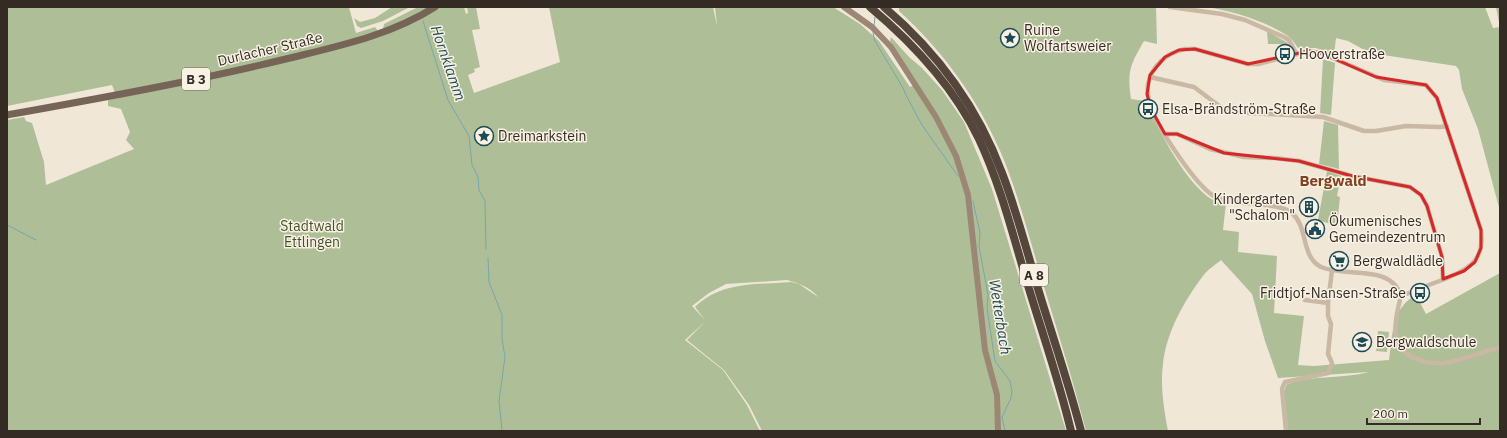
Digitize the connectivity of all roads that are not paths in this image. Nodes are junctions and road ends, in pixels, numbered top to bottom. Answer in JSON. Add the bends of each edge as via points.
{"nodes":[{"id":1,"x":435,"y":7,"type":"edge"},
{"id":2,"x":844,"y":7,"type":"edge"},
{"id":3,"x":870,"y":7,"type":"edge"},
{"id":4,"x":884,"y":7,"type":"edge"},
{"id":5,"x":1170,"y":7,"type":"edge"},
{"id":6,"x":1296,"y":53,"type":"junction"},
{"id":7,"x":1150,"y":77,"type":"junction"},
{"id":8,"x":7,"y":115,"type":"edge"},
{"id":9,"x":1447,"y":126,"type":"junction"},
{"id":10,"x":1165,"y":134,"type":"junction"},
{"id":11,"x":1332,"y":270,"type":"junction"},
{"id":12,"x":1443,"y":279,"type":"junction"},
{"id":13,"x":1401,"y":296,"type":"junction"},
{"id":14,"x":1305,"y":300,"type":"dead end"},
{"id":15,"x":1328,"y":303,"type":"junction"},
{"id":16,"x":1500,"y":348,"type":"edge"},
{"id":17,"x":998,"y":431,"type":"edge"},
{"id":18,"x":1071,"y":431,"type":"edge"},
{"id":19,"x":1081,"y":431,"type":"edge"},
{"id":20,"x":1286,"y":431,"type":"edge"}],
"edges":[{"from":1,"to":8,"type":"main road","name":"Durlacher Straße","number":"B 3","via":[[395,28],[360,40],[241,70]]},
{"from":2,"to":17,"type":"main road","via":[[875,30],[891,48],[947,135],[962,170],[968,195],[985,350],[997,395]]},
{"from":3,"to":18,"type":"highway","number":"A 8","via":[[899,32],[948,88],[978,138],[993,173]]},
{"from":4,"to":19,"type":"highway","number":"A 8","via":[[913,34],[956,85],[979,121],[995,155]]},
{"from":5,"to":6,"type":"street","via":[[1218,13],[1245,20],[1289,40]]},
{"from":6,"to":7,"type":"street","via":[[1270,62],[1248,64],[1204,51],[1185,49],[1165,57]]},
{"from":6,"to":9,"type":"street","via":[[1321,53],[1384,80],[1426,85],[1437,98]]},
{"from":7,"to":9,"type":"street","via":[[1194,87],[1222,108],[1232,112],[1323,117],[1364,131],[1406,126]]},
{"from":7,"to":10,"type":"street","via":[[1147,94],[1149,102]]},
{"from":9,"to":12,"type":"street","via":[[1482,239],[1481,251],[1474,262],[1464,271]]},
{"from":10,"to":11,"type":"street","via":[[1199,184],[1214,196],[1233,202],[1278,208],[1293,214],[1313,261],[1322,268]]},
{"from":10,"to":12,"type":"street","via":[[1177,134],[1210,149],[1244,158],[1299,161],[1352,176],[1410,187],[1421,196],[1427,206],[1442,257]]},
{"from":11,"to":13,"type":"street","via":[[1386,278],[1399,289]]},
{"from":11,"to":15,"type":"street"},
{"from":12,"to":13,"type":"street"},
{"from":13,"to":16,"type":"street","via":[[1396,319],[1396,338],[1399,346],[1411,357],[1421,361],[1444,363]]},
{"from":14,"to":15,"type":"street"},
{"from":15,"to":20,"type":"street","via":[[1331,324],[1328,354],[1332,363],[1328,373],[1290,380],[1284,384],[1282,389]]}]}
